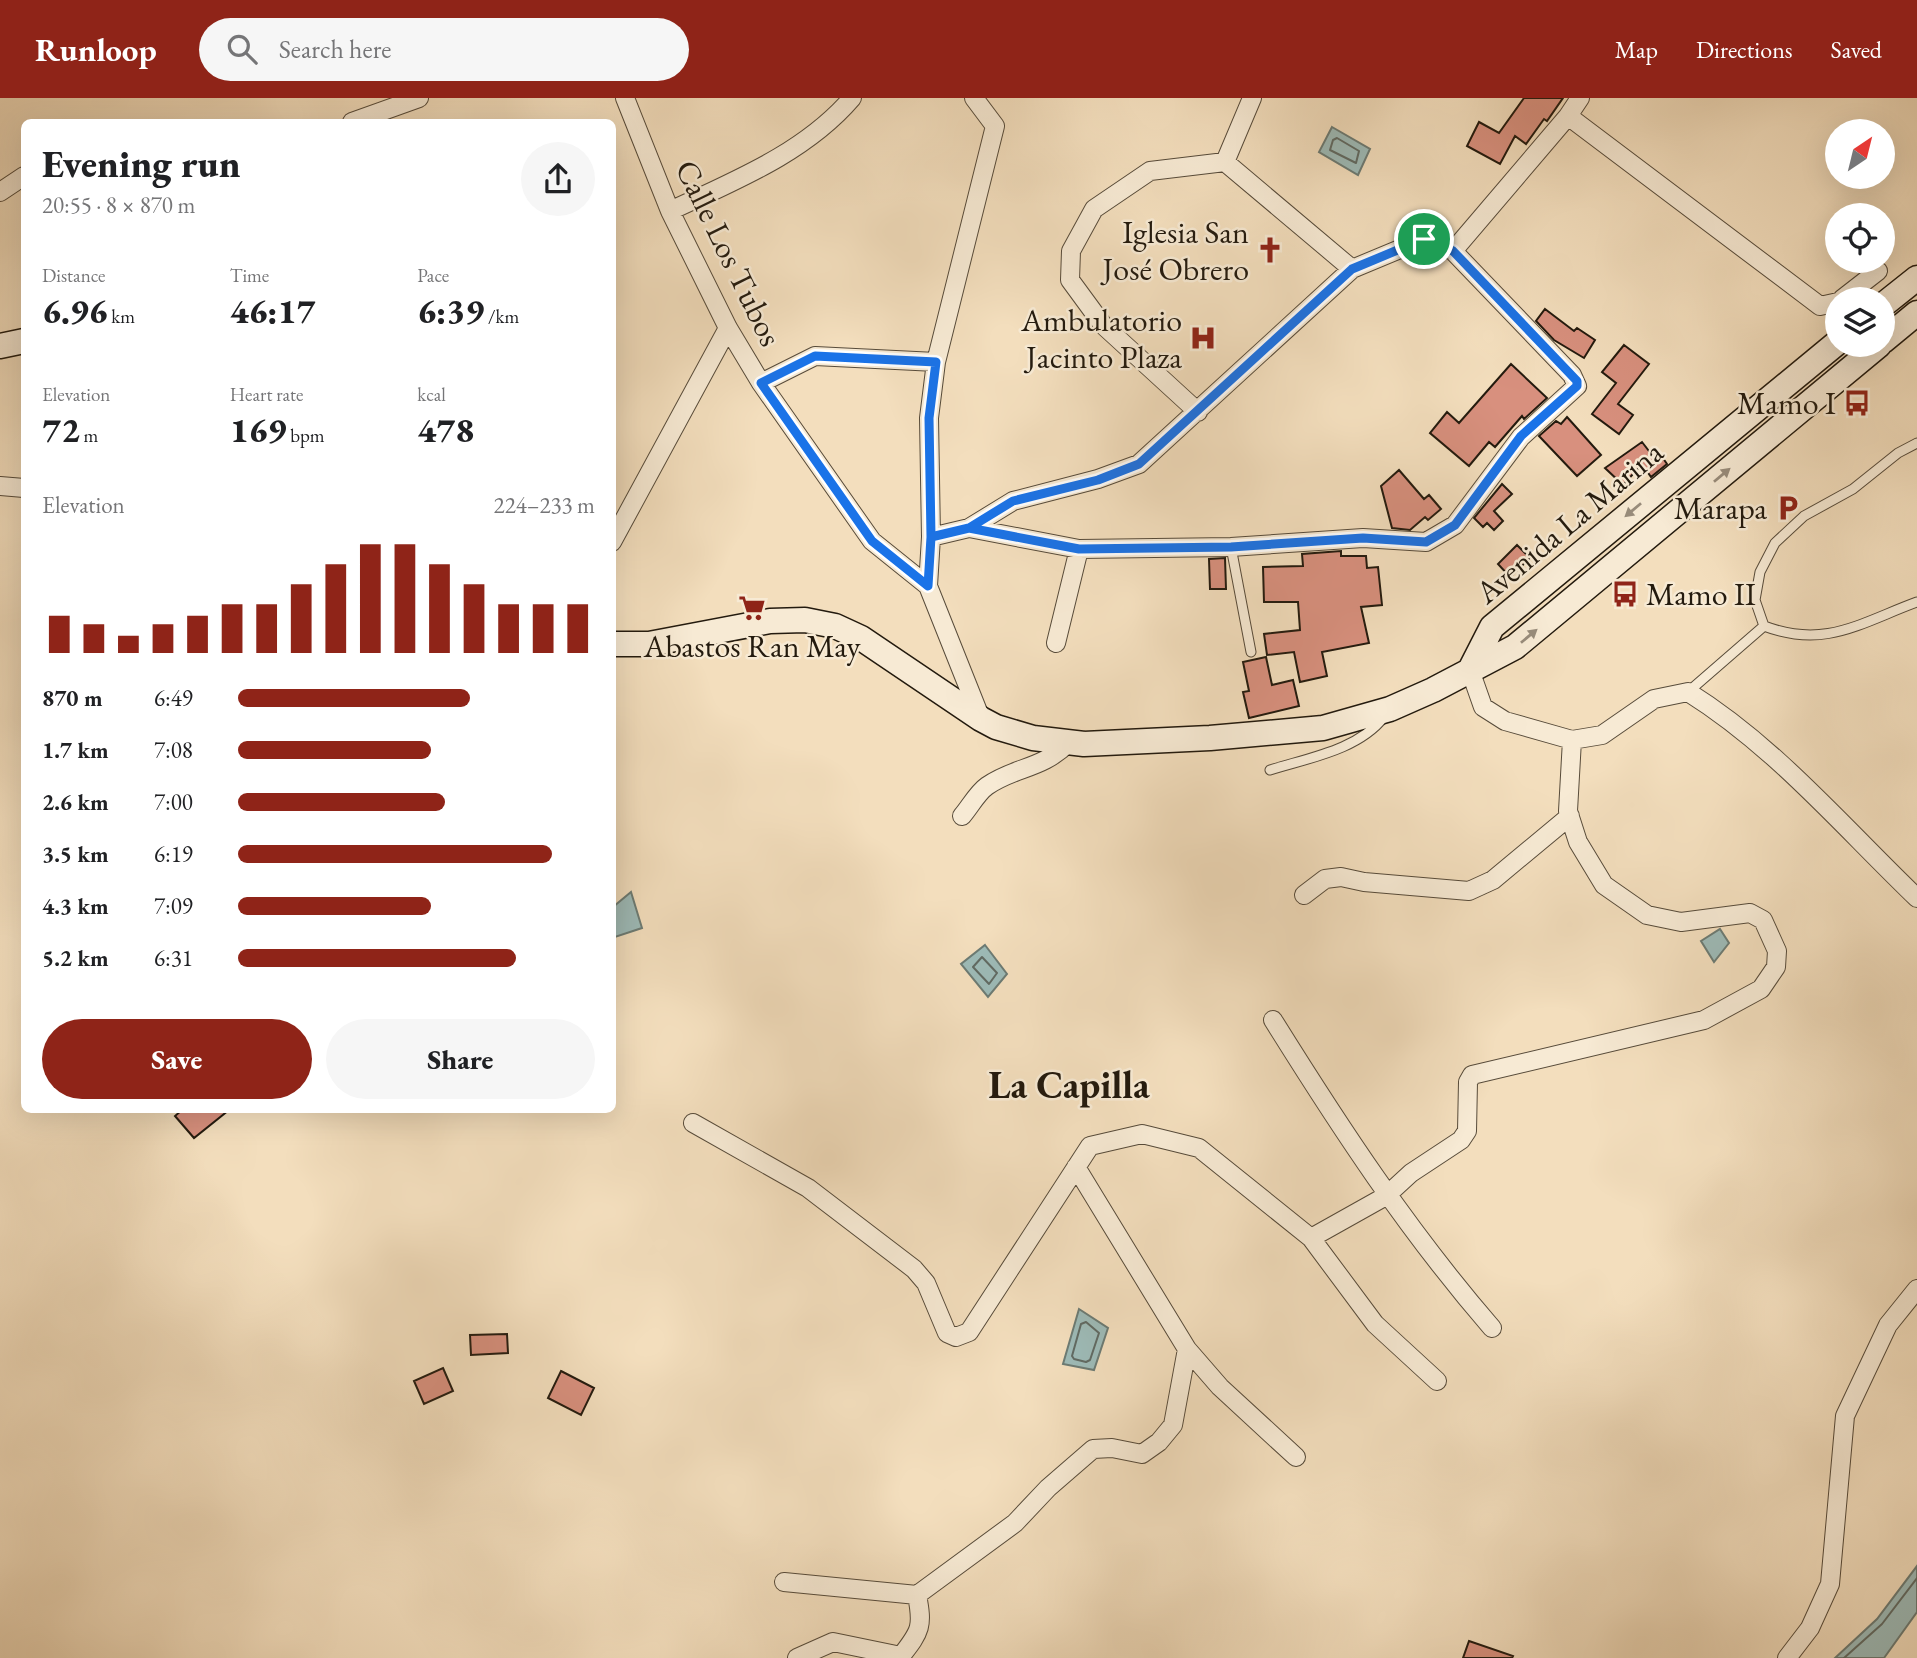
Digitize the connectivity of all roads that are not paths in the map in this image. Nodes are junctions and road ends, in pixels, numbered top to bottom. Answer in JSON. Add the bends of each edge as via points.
{"nodes":[{"id":1,"x":419,"y":98,"type":"edge"},
{"id":2,"x":625,"y":98,"type":"edge"},
{"id":3,"x":852,"y":98,"type":"edge"},
{"id":4,"x":974,"y":98,"type":"edge"},
{"id":5,"x":1252,"y":98,"type":"edge"},
{"id":6,"x":1580,"y":98,"type":"edge"},
{"id":7,"x":1568,"y":116,"type":"junction"},
{"id":8,"x":360,"y":119,"type":"edge"},
{"id":9,"x":1225,"y":162,"type":"junction"},
{"id":10,"x":21,"y":178,"type":"edge"},
{"id":11,"x":0,"y":191,"type":"edge"},
{"id":12,"x":670,"y":211,"type":"junction"},
{"id":13,"x":1453,"y":251,"type":"junction"},
{"id":14,"x":1352,"y":269,"type":"junction"},
{"id":15,"x":1875,"y":273,"type":"edge"},
{"id":16,"x":1917,"y":278,"type":"edge"},
{"id":17,"x":1857,"y":287,"type":"edge"},
{"id":18,"x":1895,"y":296,"type":"edge"},
{"id":19,"x":1825,"y":305,"type":"edge"},
{"id":20,"x":1917,"y":313,"type":"edge"},
{"id":21,"x":728,"y":328,"type":"junction"},
{"id":22,"x":1895,"y":331,"type":"edge"},
{"id":23,"x":21,"y":342,"type":"edge"},
{"id":24,"x":0,"y":346,"type":"edge"},
{"id":25,"x":1825,"y":353,"type":"edge"},
{"id":26,"x":1864,"y":357,"type":"edge"},
{"id":27,"x":936,"y":362,"type":"junction"},
{"id":28,"x":761,"y":383,"type":"junction"},
{"id":29,"x":1198,"y":412,"type":"junction"},
{"id":30,"x":1917,"y":443,"type":"edge"},
{"id":31,"x":0,"y":485,"type":"edge"},
{"id":32,"x":21,"y":488,"type":"edge"},
{"id":33,"x":969,"y":528,"type":"junction"},
{"id":34,"x":616,"y":535,"type":"edge"},
{"id":35,"x":931,"y":537,"type":"junction"},
{"id":36,"x":1231,"y":547,"type":"junction"},
{"id":37,"x":1079,"y":549,"type":"junction"},
{"id":38,"x":928,"y":586,"type":"junction"},
{"id":39,"x":1917,"y":602,"type":"edge"},
{"id":40,"x":1763,"y":626,"type":"junction"},
{"id":41,"x":1056,"y":643,"type":"dead end"},
{"id":42,"x":616,"y":644,"type":"edge"},
{"id":43,"x":1251,"y":652,"type":"dead end"},
{"id":44,"x":1470,"y":670,"type":"junction"},
{"id":45,"x":1688,"y":692,"type":"junction"},
{"id":46,"x":1390,"y":709,"type":"junction"},
{"id":47,"x":981,"y":719,"type":"junction"},
{"id":48,"x":1572,"y":740,"type":"junction"},
{"id":49,"x":1069,"y":743,"type":"junction"},
{"id":50,"x":1270,"y":769,"type":"dead end"},
{"id":51,"x":1570,"y":816,"type":"junction"},
{"id":52,"x":962,"y":817,"type":"dead end"},
{"id":53,"x":1304,"y":895,"type":"dead end"},
{"id":54,"x":1917,"y":898,"type":"edge"},
{"id":55,"x":1273,"y":1020,"type":"dead end"},
{"id":56,"x":693,"y":1123,"type":"dead end"},
{"id":57,"x":1076,"y":1167,"type":"junction"},
{"id":58,"x":1386,"y":1196,"type":"junction"},
{"id":59,"x":1311,"y":1238,"type":"junction"},
{"id":60,"x":1917,"y":1289,"type":"edge"},
{"id":61,"x":1492,"y":1328,"type":"dead end"},
{"id":62,"x":1187,"y":1349,"type":"junction"},
{"id":63,"x":1437,"y":1381,"type":"dead end"},
{"id":64,"x":1296,"y":1457,"type":"dead end"},
{"id":65,"x":784,"y":1582,"type":"dead end"},
{"id":66,"x":916,"y":1595,"type":"junction"},
{"id":67,"x":797,"y":1658,"type":"edge"},
{"id":68,"x":1787,"y":1658,"type":"edge"}],
"edges":[{"from":1,"to":8,"type":"street"},
{"from":2,"to":12,"type":"street","name":"Calle Los Tubos"},
{"from":3,"to":12,"type":"street","via":[[835,117],[763,167]]},
{"from":4,"to":27,"type":"street","via":[[995,126]]},
{"from":5,"to":9,"type":"street"},
{"from":6,"to":7,"type":"street"},
{"from":7,"to":13,"type":"street"},
{"from":7,"to":19,"type":"street","via":[[1819,306]]},
{"from":9,"to":14,"type":"street"},
{"from":9,"to":29,"type":"street","via":[[1150,171],[1094,209],[1071,251],[1070,279],[1103,325]]},
{"from":10,"to":11,"type":"street"},
{"from":12,"to":21,"type":"street","name":"Calle Los Tubos"},
{"from":13,"to":14,"type":"street","via":[[1424,239]]},
{"from":13,"to":36,"type":"street","via":[[1572,375],[1577,386],[1521,436],[1455,525],[1426,542],[1363,538]]},
{"from":14,"to":29,"type":"street"},
{"from":15,"to":17,"type":"street"},
{"from":16,"to":18,"type":"main road"},
{"from":20,"to":22,"type":"main road","name":"Avenida La Marina"},
{"from":21,"to":28,"type":"street","name":"Calle Los Tubos"},
{"from":21,"to":34,"type":"street"},
{"from":23,"to":24,"type":"main road"},
{"from":25,"to":44,"type":"main road","name":"Avenida La Marina","one_way":true,"via":[[1492,627]]},
{"from":44,"to":26,"type":"main road","name":"Avenida La Marina","one_way":true,"via":[[1515,647]]},
{"from":27,"to":28,"type":"street","via":[[815,356]]},
{"from":27,"to":35,"type":"street","via":[[929,418]]},
{"from":28,"to":38,"type":"street","name":"Calle Los Tubos","via":[[872,541]]},
{"from":29,"to":33,"type":"street","via":[[1139,464],[1098,480],[1013,501]]},
{"from":30,"to":40,"type":"lane","via":[[1853,489],[1804,516],[1775,543],[1760,572],[1755,600]]},
{"from":31,"to":32,"type":"street"},
{"from":33,"to":35,"type":"street"},
{"from":33,"to":37,"type":"street"},
{"from":35,"to":38,"type":"street"},
{"from":36,"to":37,"type":"street"},
{"from":36,"to":43,"type":"lane"},
{"from":37,"to":41,"type":"street"},
{"from":38,"to":47,"type":"street"},
{"from":39,"to":40,"type":"lane","via":[[1841,632],[1812,637]]},
{"from":40,"to":45,"type":"lane"},
{"from":42,"to":47,"type":"main road","via":[[649,644],[770,621],[805,620],[835,626],[861,638]]},
{"from":44,"to":46,"type":"main road"},
{"from":44,"to":48,"type":"street","via":[[1483,707],[1505,721]]},
{"from":45,"to":48,"type":"street","via":[[1654,699],[1602,734]]},
{"from":45,"to":54,"type":"street","via":[[1777,758]]},
{"from":46,"to":49,"type":"main road","via":[[1323,728]]},
{"from":46,"to":50,"type":"lane","via":[[1376,727],[1344,747]]},
{"from":47,"to":49,"type":"main road","via":[[1033,738]]},
{"from":48,"to":51,"type":"street"},
{"from":49,"to":52,"type":"street","via":[[1055,757],[984,788]]},
{"from":51,"to":53,"type":"street","via":[[1493,880],[1469,891],[1341,877],[1325,879]]},
{"from":51,"to":58,"type":"street","via":[[1578,842],[1604,885],[1647,915],[1681,922],[1751,913],[1763,920],[1777,951],[1776,967],[1761,989],[1704,1020],[1472,1075],[1465,1136]]},
{"from":55,"to":58,"type":"street"},
{"from":56,"to":57,"type":"street","via":[[808,1188],[914,1269],[926,1283],[947,1333],[956,1337],[969,1332]]},
{"from":57,"to":59,"type":"street","via":[[1090,1146],[1142,1134],[1199,1148]]},
{"from":57,"to":62,"type":"street"},
{"from":58,"to":59,"type":"street"},
{"from":58,"to":61,"type":"street"},
{"from":59,"to":63,"type":"street","via":[[1375,1324]]},
{"from":60,"to":68,"type":"street","via":[[1888,1325],[1845,1416],[1830,1584],[1810,1628]]},
{"from":62,"to":64,"type":"street","via":[[1220,1387]]},
{"from":62,"to":66,"type":"street","via":[[1173,1425],[1159,1442],[1142,1454],[1093,1449],[1015,1523]]},
{"from":65,"to":66,"type":"street"},
{"from":66,"to":67,"type":"street","via":[[922,1622],[901,1656],[833,1642]]}]}
